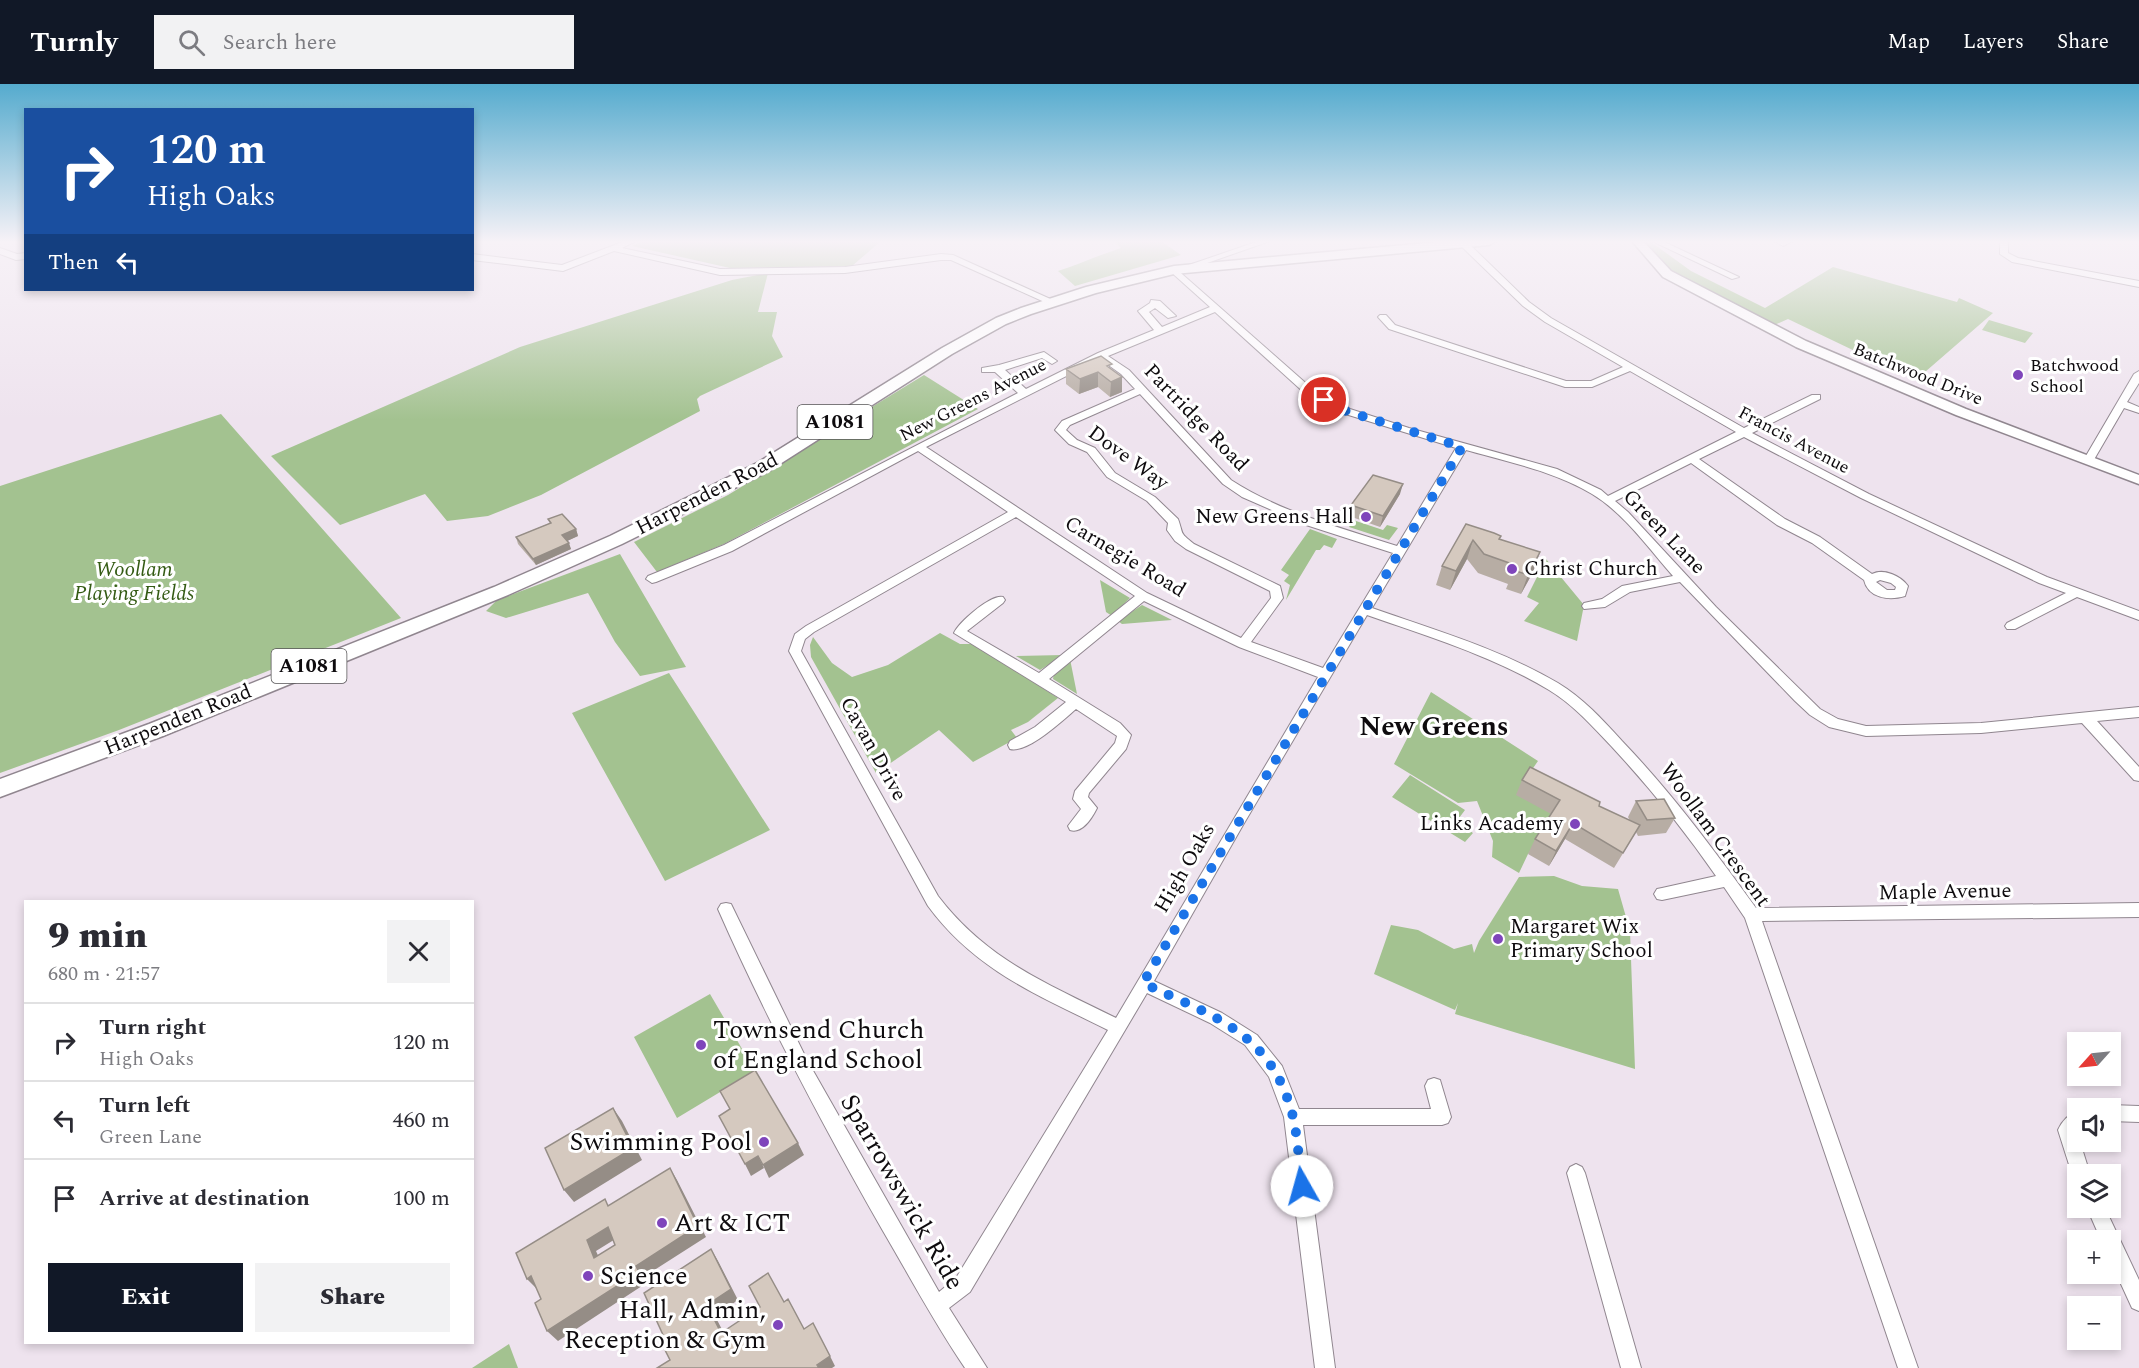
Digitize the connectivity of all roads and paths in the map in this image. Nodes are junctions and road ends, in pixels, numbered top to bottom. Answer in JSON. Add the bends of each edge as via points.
{"nodes":[{"id":1,"x":1057,"y":301,"type":"edge"},
{"id":2,"x":1208,"y":301,"type":"edge"},
{"id":3,"x":1523,"y":301,"type":"edge"},
{"id":4,"x":1719,"y":301,"type":"edge"},
{"id":5,"x":1053,"y":302,"type":"joint"},
{"id":6,"x":1157,"y":302,"type":"junction"},
{"id":7,"x":1142,"y":305,"type":"dead end"},
{"id":8,"x":1216,"y":308,"type":"junction"},
{"id":9,"x":1171,"y":316,"type":"dead end"},
{"id":10,"x":1383,"y":317,"type":"dead end"},
{"id":11,"x":1160,"y":331,"type":"junction"},
{"id":12,"x":1044,"y":355,"type":"dead end"},
{"id":13,"x":1101,"y":355,"type":"junction"},
{"id":14,"x":1629,"y":368,"type":"junction"},
{"id":15,"x":985,"y":370,"type":"dead end"},
{"id":16,"x":999,"y":370,"type":"junction"},
{"id":17,"x":2139,"y":374,"type":"edge"},
{"id":18,"x":1142,"y":390,"type":"junction"},
{"id":19,"x":1024,"y":393,"type":"junction"},
{"id":20,"x":1816,"y":397,"type":"dead end"},
{"id":21,"x":2121,"y":404,"type":"junction"},
{"id":22,"x":2139,"y":410,"type":"edge"},
{"id":23,"x":1743,"y":432,"type":"junction"},
{"id":24,"x":918,"y":447,"type":"junction"},
{"id":25,"x":1462,"y":447,"type":"junction"},
{"id":26,"x":1692,"y":459,"type":"junction"},
{"id":27,"x":2088,"y":461,"type":"junction"},
{"id":28,"x":2139,"y":480,"type":"edge"},
{"id":29,"x":1608,"y":500,"type":"junction"},
{"id":30,"x":1016,"y":512,"type":"junction"},
{"id":31,"x":1400,"y":551,"type":"junction"},
{"id":32,"x":1682,"y":578,"type":"junction"},
{"id":33,"x":1870,"y":578,"type":"dead end"},
{"id":34,"x":652,"y":579,"type":"dead end"},
{"id":35,"x":2076,"y":593,"type":"junction"},
{"id":36,"x":1143,"y":596,"type":"junction"},
{"id":37,"x":1612,"y":598,"type":"junction"},
{"id":38,"x":999,"y":600,"type":"dead end"},
{"id":39,"x":1625,"y":604,"type":"dead end"},
{"id":40,"x":1588,"y":606,"type":"dead end"},
{"id":41,"x":1365,"y":610,"type":"junction"},
{"id":42,"x":2139,"y":616,"type":"edge"},
{"id":43,"x":2011,"y":626,"type":"dead end"},
{"id":44,"x":1243,"y":644,"type":"junction"},
{"id":45,"x":1327,"y":675,"type":"junction"},
{"id":46,"x":1040,"y":680,"type":"junction"},
{"id":47,"x":1075,"y":702,"type":"junction"},
{"id":48,"x":2139,"y":712,"type":"edge"},
{"id":49,"x":2087,"y":719,"type":"junction"},
{"id":50,"x":1015,"y":745,"type":"dead end"},
{"id":51,"x":2139,"y":776,"type":"edge"},
{"id":52,"x":0,"y":788,"type":"edge"},
{"id":53,"x":1075,"y":826,"type":"dead end"},
{"id":54,"x":1727,"y":880,"type":"junction"},
{"id":55,"x":1662,"y":894,"type":"dead end"},
{"id":56,"x":726,"y":909,"type":"dead end"},
{"id":57,"x":2139,"y":910,"type":"edge"},
{"id":58,"x":1752,"y":915,"type":"junction"},
{"id":59,"x":1143,"y":983,"type":"junction"},
{"id":60,"x":1118,"y":1027,"type":"junction"},
{"id":61,"x":1434,"y":1086,"type":"dead end"},
{"id":62,"x":2121,"y":1113,"type":"edge"},
{"id":63,"x":2139,"y":1114,"type":"edge"},
{"id":64,"x":1293,"y":1117,"type":"junction"},
{"id":65,"x":1576,"y":1173,"type":"dead end"},
{"id":66,"x":2101,"y":1218,"type":"edge"},
{"id":67,"x":2139,"y":1300,"type":"edge"},
{"id":68,"x":938,"y":1305,"type":"junction"},
{"id":69,"x":977,"y":1368,"type":"edge"},
{"id":70,"x":1325,"y":1368,"type":"edge"},
{"id":71,"x":1631,"y":1368,"type":"edge"},
{"id":72,"x":1908,"y":1368,"type":"edge"}],
"edges":[{"from":1,"to":5,"type":"main road","name":"Harpenden Road","number":"A1081"},
{"from":2,"to":8,"type":"street","name":"Green Lane"},
{"from":3,"to":14,"type":"street","name":"Francis Avenue"},
{"from":4,"to":27,"type":"street","name":"Batchwood Drive","via":[[1801,344]]},
{"from":5,"to":52,"type":"main road","name":"Harpenden Road","number":"A1081","via":[[1001,321],[763,467],[616,540],[501,591],[156,730]]},
{"from":6,"to":7,"type":"street"},
{"from":6,"to":9,"type":"street"},
{"from":6,"to":11,"type":"street","via":[[1143,311]]},
{"from":8,"to":11,"type":"street","name":"New Greens Avenue"},
{"from":8,"to":25,"type":"street","name":"Green Lane","via":[[1313,395],[1346,411]]},
{"from":10,"to":14,"type":"street","via":[[1392,327],[1565,384],[1592,384]]},
{"from":11,"to":13,"type":"street","name":"New Greens Avenue"},
{"from":12,"to":16,"type":"street"},
{"from":13,"to":18,"type":"street","name":"Partridge Road"},
{"from":13,"to":19,"type":"street","name":"New Greens Avenue"},
{"from":14,"to":23,"type":"street","name":"Francis Avenue"},
{"from":15,"to":16,"type":"street"},
{"from":16,"to":19,"type":"street"},
{"from":17,"to":21,"type":"street"},
{"from":18,"to":31,"type":"street","name":"Partridge Road","via":[[1227,482],[1245,495]]},
{"from":18,"to":44,"type":"street","name":"Dove Way","via":[[1066,423],[1060,430],[1073,442],[1091,450],[1121,482],[1163,508],[1174,522],[1177,537],[1276,589],[1277,598]]},
{"from":19,"to":24,"type":"street","name":"New Greens Avenue"},
{"from":20,"to":23,"type":"street"},
{"from":21,"to":22,"type":"street"},
{"from":21,"to":27,"type":"street"},
{"from":23,"to":26,"type":"street"},
{"from":23,"to":35,"type":"street","name":"Francis Avenue","via":[[1865,496]]},
{"from":24,"to":30,"type":"street","name":"Carnegie Road"},
{"from":24,"to":34,"type":"street","name":"New Greens Avenue","via":[[728,548]]},
{"from":25,"to":29,"type":"street","name":"Green Lane","via":[[1567,476]]},
{"from":25,"to":31,"type":"street","name":"High Oaks"},
{"from":26,"to":29,"type":"street"},
{"from":26,"to":33,"type":"street"},
{"from":27,"to":28,"type":"street","name":"Batchwood Drive"},
{"from":29,"to":32,"type":"street","name":"Green Lane"},
{"from":30,"to":36,"type":"street","name":"Carnegie Road"},
{"from":30,"to":60,"type":"street","name":"Cavan Drive","via":[[810,628],[799,637],[795,651],[933,901],[954,930],[1005,968]]},
{"from":31,"to":41,"type":"street","name":"High Oaks"},
{"from":32,"to":37,"type":"street","via":[[1626,589]]},
{"from":32,"to":49,"type":"street","name":"Green Lane","via":[[1815,712],[1841,726],[1866,730],[1958,729]]},
{"from":35,"to":42,"type":"street","name":"Francis Avenue"},
{"from":35,"to":43,"type":"street"},
{"from":36,"to":44,"type":"street","name":"Carnegie Road"},
{"from":36,"to":46,"type":"street"},
{"from":37,"to":39,"type":"street"},
{"from":37,"to":40,"type":"street"},
{"from":38,"to":46,"type":"street","via":[[960,633]]},
{"from":41,"to":45,"type":"street","name":"High Oaks"},
{"from":41,"to":54,"type":"street","name":"Woollam Crescent","via":[[1492,655],[1554,687],[1588,713],[1663,794]]},
{"from":44,"to":45,"type":"street","name":"Carnegie Road"},
{"from":45,"to":59,"type":"street","name":"High Oaks"},
{"from":46,"to":47,"type":"street"},
{"from":47,"to":50,"type":"street","via":[[1040,731]]},
{"from":47,"to":53,"type":"street","via":[[1124,735],[1121,745],[1082,791],[1080,799],[1090,808]]},
{"from":48,"to":49,"type":"street","name":"Green Lane"},
{"from":49,"to":51,"type":"street"},
{"from":54,"to":55,"type":"street"},
{"from":54,"to":58,"type":"street","name":"Woollam Crescent"},
{"from":56,"to":68,"type":"street","name":"Sparrowswick Ride","via":[[802,1072]]},
{"from":57,"to":58,"type":"street","name":"Maple Avenue"},
{"from":58,"to":72,"type":"street","name":"Woollam Crescent"},
{"from":59,"to":60,"type":"street","name":"High Oaks"},
{"from":59,"to":64,"type":"street","via":[[1216,1018],[1251,1040],[1276,1071]]},
{"from":60,"to":68,"type":"street","name":"High Oaks","via":[[963,1285]]},
{"from":61,"to":64,"type":"street","via":[[1442,1117]]},
{"from":62,"to":63,"type":"street"},
{"from":64,"to":70,"type":"street"},
{"from":65,"to":71,"type":"street"},
{"from":66,"to":67,"type":"street"},
{"from":68,"to":69,"type":"street","name":"Sparrowswick Ride"}]}
